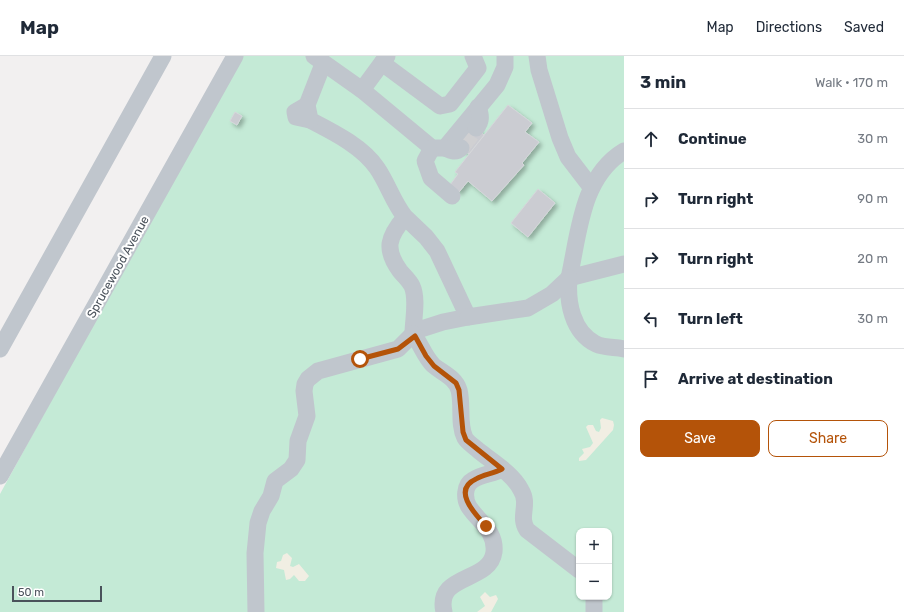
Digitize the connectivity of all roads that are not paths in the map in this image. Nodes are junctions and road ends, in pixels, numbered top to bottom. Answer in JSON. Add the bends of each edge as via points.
{"nodes":[{"id":1,"x":163,"y":56,"type":"edge"},
{"id":2,"x":235,"y":56,"type":"edge"},
{"id":3,"x":473,"y":56,"type":"edge"},
{"id":4,"x":505,"y":56,"type":"edge"},
{"id":5,"x":537,"y":56,"type":"edge"},
{"id":6,"x":318,"y":60,"type":"edge"},
{"id":7,"x":385,"y":60,"type":"edge"},
{"id":8,"x":362,"y":90,"type":"junction"},
{"id":9,"x":478,"y":107,"type":"junction"},
{"id":10,"x":476,"y":128,"type":"tunnel mouth"},
{"id":11,"x":446,"y":148,"type":"junction"},
{"id":12,"x":618,"y":155,"type":"edge"},
{"id":13,"x":568,"y":157,"type":"junction"},
{"id":14,"x":591,"y":187,"type":"junction"},
{"id":15,"x":452,"y":196,"type":"dead end"},
{"id":16,"x":405,"y":217,"type":"junction"},
{"id":17,"x":624,"y":264,"type":"edge"},
{"id":18,"x":569,"y":278,"type":"junction"},
{"id":19,"x":468,"y":317,"type":"junction"},
{"id":20,"x":412,"y":336,"type":"junction"},
{"id":21,"x":0,"y":349,"type":"edge"},
{"id":22,"x":624,"y":349,"type":"edge"},
{"id":23,"x":502,"y":469,"type":"junction"},
{"id":24,"x":0,"y":476,"type":"edge"},
{"id":25,"x":576,"y":568,"type":"edge"},
{"id":26,"x":594,"y":600,"type":"edge"},
{"id":27,"x":256,"y":612,"type":"edge"},
{"id":28,"x":444,"y":612,"type":"edge"},
{"id":29,"x":594,"y":612,"type":"edge"}],
"edges":[{"from":1,"to":21,"type":"street"},
{"from":2,"to":24,"type":"street","name":"Sprucewood Avenue"},
{"from":3,"to":7,"type":"street","via":[[478,68],[450,104],[440,106]]},
{"from":4,"to":9,"type":"street","via":[[505,67],[497,85]]},
{"from":5,"to":13,"type":"street","via":[[539,70]]},
{"from":6,"to":8,"type":"street"},
{"from":6,"to":16,"type":"street","via":[[308,112],[369,159],[377,168]]},
{"from":7,"to":8,"type":"street"},
{"from":8,"to":11,"type":"street"},
{"from":9,"to":10,"type":"street","via":[[481,115],[480,124]]},
{"from":9,"to":11,"type":"street"},
{"from":11,"to":15,"type":"street","via":[[425,161],[431,178]]},
{"from":12,"to":13,"type":"street","via":[[598,166],[578,163]]},
{"from":12,"to":14,"type":"street"},
{"from":13,"to":14,"type":"street"},
{"from":14,"to":18,"type":"street","via":[[584,205]]},
{"from":16,"to":19,"type":"street","via":[[437,251]]},
{"from":16,"to":20,"type":"street","via":[[391,235],[389,246],[392,256],[412,286]]},
{"from":17,"to":18,"type":"street"},
{"from":18,"to":19,"type":"street","via":[[552,294],[528,308]]},
{"from":18,"to":22,"type":"street","via":[[569,304],[580,330],[595,343]]},
{"from":19,"to":20,"type":"street","via":[[443,322]]},
{"from":20,"to":23,"type":"street","via":[[430,361],[456,383],[466,440]]},
{"from":20,"to":27,"type":"street","via":[[398,349],[318,371],[308,379],[304,391],[307,416],[298,441],[297,460],[291,469],[275,481],[271,496],[258,522],[254,553]]},
{"from":23,"to":25,"type":"street","via":[[521,489],[526,500],[523,519],[527,530]]},
{"from":23,"to":28,"type":"street","via":[[473,480],[467,487],[469,507],[486,526],[491,535],[494,551],[487,566],[446,591],[442,605]]},
{"from":26,"to":29,"type":"street"}]}
